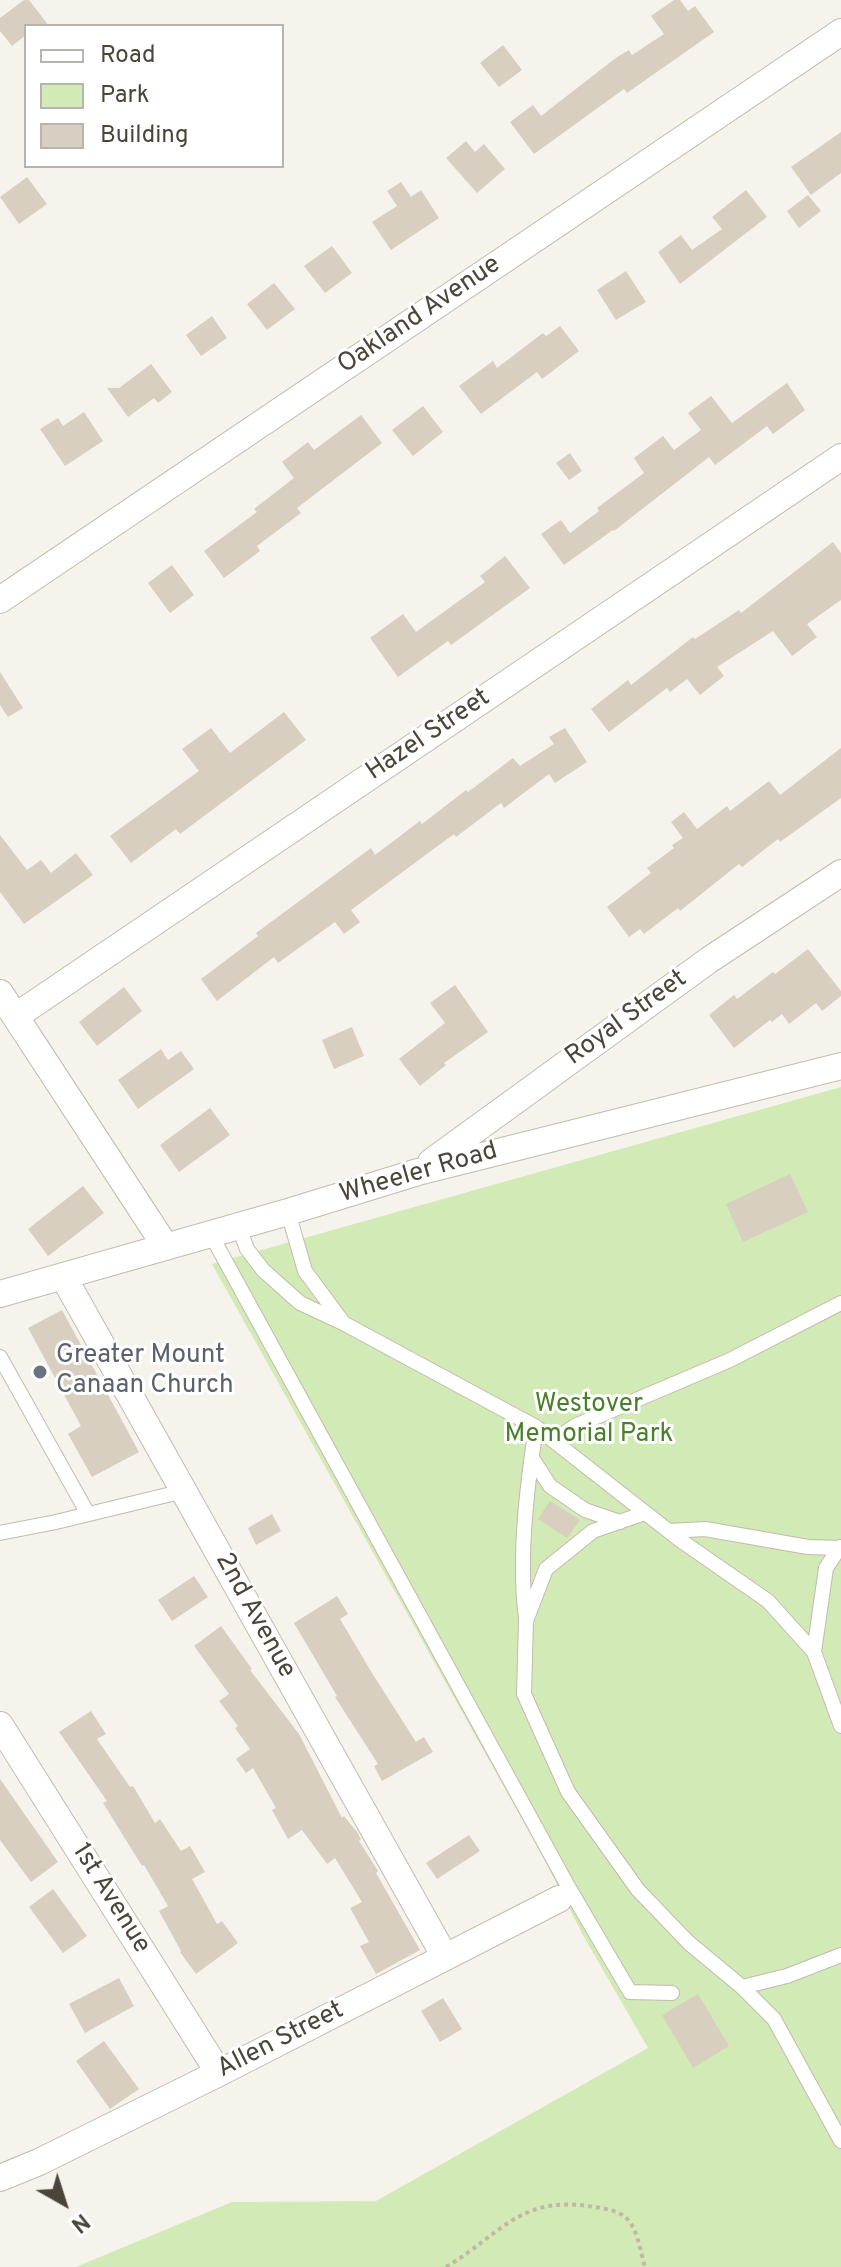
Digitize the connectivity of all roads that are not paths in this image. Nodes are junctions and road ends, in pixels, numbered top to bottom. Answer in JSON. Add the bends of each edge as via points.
{"nodes":[{"id":1,"x":841,"y":32,"type":"edge"},
{"id":2,"x":841,"y":457,"type":"edge"},
{"id":3,"x":0,"y":600,"type":"edge"},
{"id":4,"x":841,"y":873,"type":"edge"},
{"id":5,"x":0,"y":993,"type":"edge"},
{"id":6,"x":16,"y":1016,"type":"junction"},
{"id":7,"x":841,"y":1066,"type":"edge"},
{"id":8,"x":418,"y":1172,"type":"junction"},
{"id":9,"x":288,"y":1212,"type":"junction"},
{"id":10,"x":238,"y":1225,"type":"junction"},
{"id":11,"x":210,"y":1233,"type":"junction"},
{"id":12,"x":166,"y":1247,"type":"junction"},
{"id":13,"x":63,"y":1276,"type":"junction"},
{"id":14,"x":0,"y":1294,"type":"edge"},
{"id":15,"x":841,"y":1303,"type":"edge"},
{"id":16,"x":345,"y":1324,"type":"junction"},
{"id":17,"x":0,"y":1357,"type":"edge"},
{"id":18,"x":536,"y":1427,"type":"junction"},
{"id":19,"x":554,"y":1441,"type":"junction"},
{"id":20,"x":532,"y":1458,"type":"junction"},
{"id":21,"x":184,"y":1491,"type":"junction"},
{"id":22,"x":645,"y":1513,"type":"junction"},
{"id":23,"x":88,"y":1514,"type":"junction"},
{"id":24,"x":620,"y":1522,"type":"junction"},
{"id":25,"x":669,"y":1531,"type":"junction"},
{"id":26,"x":0,"y":1533,"type":"edge"},
{"id":27,"x":840,"y":1548,"type":"edge"},
{"id":28,"x":526,"y":1621,"type":"junction"},
{"id":29,"x":814,"y":1652,"type":"junction"},
{"id":30,"x":0,"y":1725,"type":"edge"},
{"id":31,"x":841,"y":1726,"type":"edge"},
{"id":32,"x":559,"y":1899,"type":"dead end"},
{"id":33,"x":841,"y":1955,"type":"edge"},
{"id":34,"x":445,"y":1957,"type":"junction"},
{"id":35,"x":742,"y":1987,"type":"junction"},
{"id":36,"x":672,"y":1993,"type":"dead end"},
{"id":37,"x":219,"y":2073,"type":"junction"},
{"id":38,"x":841,"y":2141,"type":"edge"},
{"id":39,"x":0,"y":2178,"type":"edge"}],
"edges":[{"from":1,"to":3,"type":"street","name":"Oakland Avenue"},
{"from":2,"to":6,"type":"street","name":"Hazel Street"},
{"from":4,"to":8,"type":"street","name":"Royal Street","via":[[709,960]]},
{"from":5,"to":6,"type":"street"},
{"from":6,"to":12,"type":"street"},
{"from":7,"to":8,"type":"street","name":"Wheeler Road"},
{"from":8,"to":9,"type":"street","name":"Wheeler Road"},
{"from":9,"to":10,"type":"street","name":"Wheeler Road"},
{"from":9,"to":16,"type":"lane","via":[[305,1271]]},
{"from":10,"to":11,"type":"street","name":"Wheeler Road"},
{"from":10,"to":16,"type":"lane","via":[[263,1270],[300,1303]]},
{"from":11,"to":12,"type":"street","name":"Wheeler Road"},
{"from":11,"to":36,"type":"lane","via":[[630,1992]]},
{"from":12,"to":13,"type":"street","name":"Wheeler Road"},
{"from":13,"to":14,"type":"street","name":"Wheeler Road"},
{"from":13,"to":21,"type":"street","name":"2nd Avenue"},
{"from":15,"to":19,"type":"lane","via":[[730,1360],[575,1426]]},
{"from":16,"to":18,"type":"lane"},
{"from":17,"to":23,"type":"lane"},
{"from":18,"to":19,"type":"lane"},
{"from":18,"to":20,"type":"lane"},
{"from":19,"to":22,"type":"lane"},
{"from":20,"to":24,"type":"lane","via":[[550,1486],[585,1510]]},
{"from":20,"to":28,"type":"lane","via":[[522,1588]]},
{"from":21,"to":23,"type":"lane"},
{"from":21,"to":34,"type":"street","name":"2nd Avenue"},
{"from":22,"to":24,"type":"lane"},
{"from":22,"to":25,"type":"lane"},
{"from":23,"to":26,"type":"lane"},
{"from":24,"to":28,"type":"lane","via":[[593,1531],[546,1569]]},
{"from":25,"to":27,"type":"lane","via":[[705,1529]]},
{"from":25,"to":29,"type":"lane","via":[[768,1601]]},
{"from":27,"to":29,"type":"lane","via":[[826,1568]]},
{"from":28,"to":35,"type":"lane","via":[[524,1694],[568,1792],[638,1890]]},
{"from":29,"to":31,"type":"lane"},
{"from":30,"to":37,"type":"street","name":"1st Avenue"},
{"from":32,"to":34,"type":"street","name":"Allen Street"},
{"from":33,"to":35,"type":"lane"},
{"from":34,"to":37,"type":"street","name":"Allen Street"},
{"from":35,"to":38,"type":"lane","via":[[774,2019]]},
{"from":37,"to":39,"type":"street","name":"Allen Street"}]}
